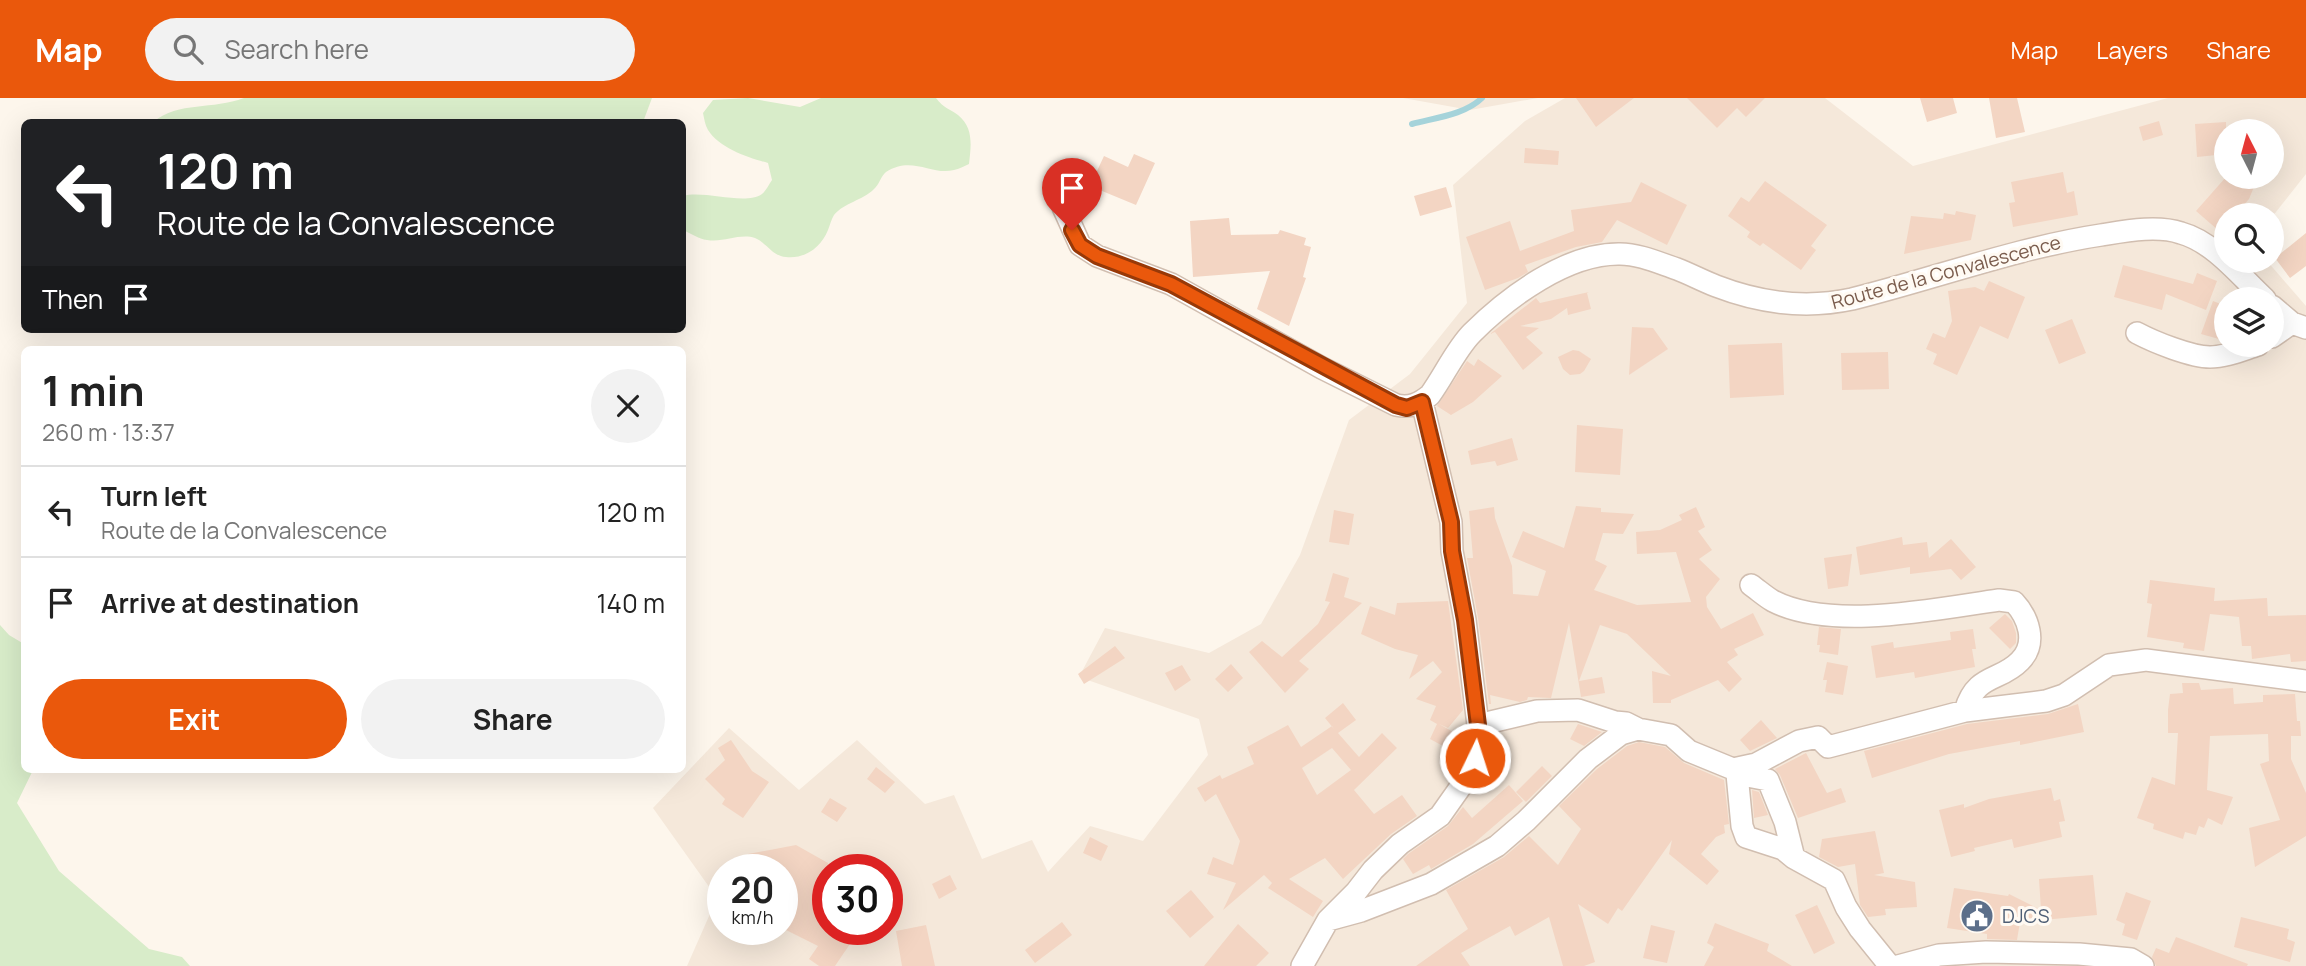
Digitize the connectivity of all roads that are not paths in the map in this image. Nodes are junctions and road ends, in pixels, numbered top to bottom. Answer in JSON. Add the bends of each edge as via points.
{"nodes":[{"id":1,"x":1063,"y":207,"type":"dead end"},
{"id":2,"x":2251,"y":287,"type":"edge"},
{"id":3,"x":2284,"y":314,"type":"edge"},
{"id":4,"x":2299,"y":325,"type":"edge"},
{"id":5,"x":2137,"y":333,"type":"dead end"},
{"id":6,"x":2214,"y":356,"type":"edge"},
{"id":7,"x":1422,"y":402,"type":"junction"},
{"id":8,"x":1751,"y":585,"type":"dead end"},
{"id":9,"x":2306,"y":681,"type":"edge"},
{"id":10,"x":1965,"y":711,"type":"junction"},
{"id":11,"x":1478,"y":725,"type":"junction"},
{"id":12,"x":1638,"y":729,"type":"junction"},
{"id":13,"x":1735,"y":771,"type":"junction"},
{"id":14,"x":1794,"y":858,"type":"junction"},
{"id":15,"x":1328,"y":920,"type":"junction"},
{"id":16,"x":2080,"y":960,"type":"edge"},
{"id":17,"x":1902,"y":965,"type":"edge"},
{"id":18,"x":1302,"y":966,"type":"edge"},
{"id":19,"x":2143,"y":966,"type":"edge"}],
"edges":[{"from":1,"to":7,"type":"street","via":[[1080,245],[1097,256],[1171,284],[1396,405],[1407,408]]},
{"from":2,"to":7,"type":"street","name":"Route de la Convalescence","via":[[2203,244],[2183,233],[2159,230],[2073,239],[1852,299],[1801,306],[1718,287],[1652,261],[1619,254],[1567,264],[1500,309],[1471,334]]},
{"from":3,"to":4,"type":"street"},
{"from":5,"to":6,"type":"street","via":[[2197,355]]},
{"from":7,"to":11,"type":"street","via":[[1451,522]]},
{"from":8,"to":10,"type":"street","via":[[1774,601],[1839,617],[2014,601],[2029,625],[2025,654],[2020,662],[1974,690]]},
{"from":9,"to":10,"type":"street","via":[[2146,660],[2109,665],[2064,695],[2046,701]]},
{"from":10,"to":13,"type":"street","via":[[1828,747],[1818,737],[1799,741]]},
{"from":11,"to":12,"type":"street","via":[[1536,712],[1578,710]]},
{"from":11,"to":15,"type":"street","via":[[1470,771],[1440,816],[1400,844]]},
{"from":12,"to":13,"type":"street","via":[[1671,735],[1689,751]]},
{"from":12,"to":15,"type":"street","via":[[1602,747],[1497,846],[1431,884]]},
{"from":13,"to":14,"type":"street","via":[[1768,780]]},
{"from":13,"to":14,"type":"street","via":[[1746,837],[1783,849]]},
{"from":14,"to":17,"type":"street","via":[[1834,880],[1860,929]]},
{"from":15,"to":18,"type":"street"},
{"from":16,"to":17,"type":"street","via":[[1986,952],[1940,955]]},
{"from":16,"to":19,"type":"street","via":[[2131,959]]}]}
